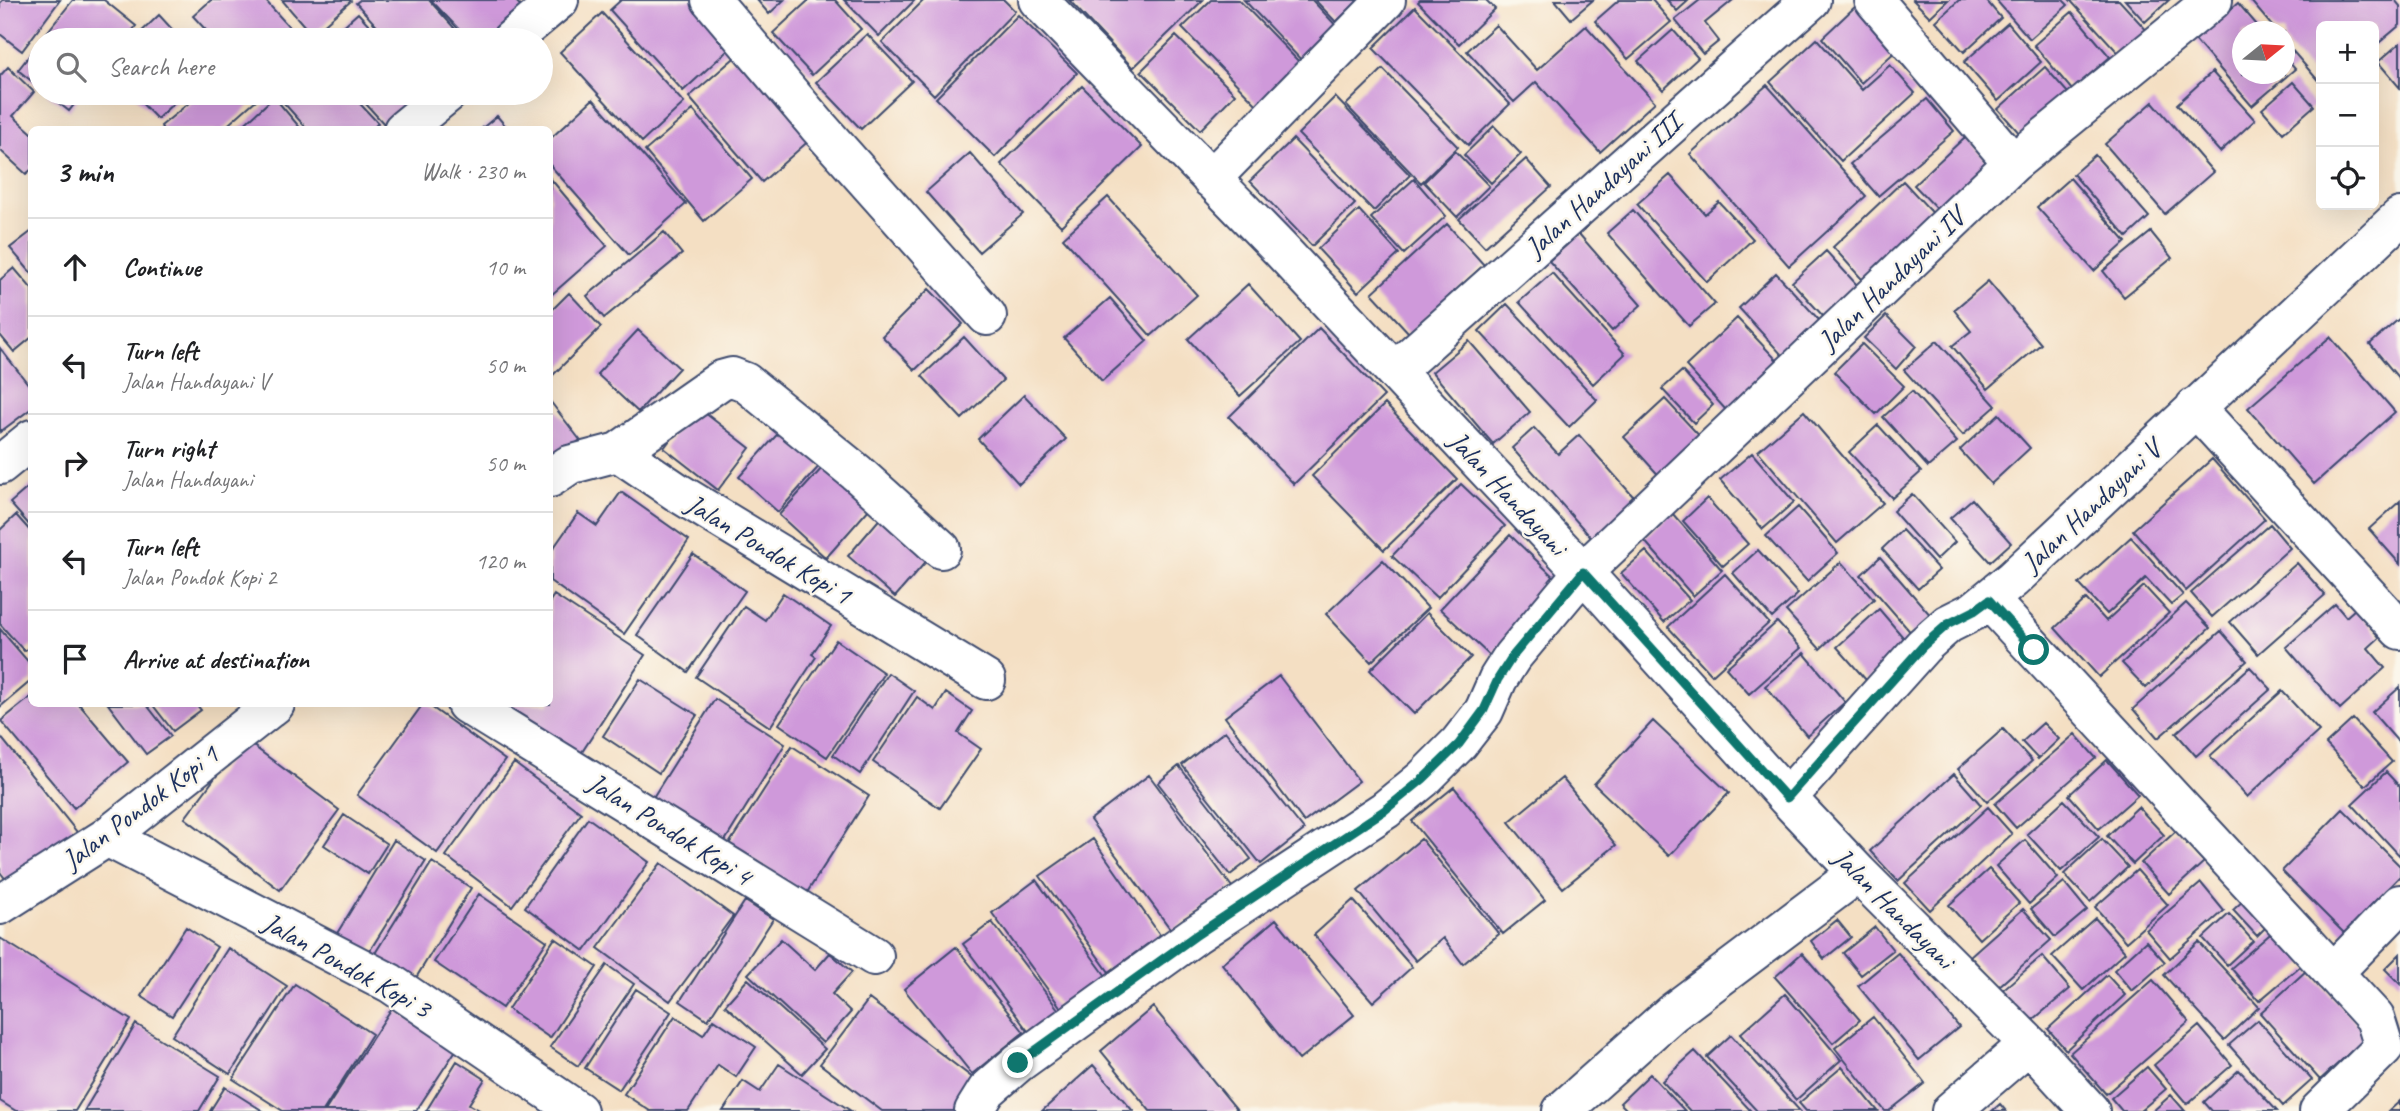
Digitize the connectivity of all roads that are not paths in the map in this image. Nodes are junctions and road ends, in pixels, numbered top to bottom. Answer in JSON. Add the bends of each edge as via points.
{"nodes":[{"id":1,"x":559,"y":0,"type":"edge"},
{"id":2,"x":711,"y":0,"type":"edge"},
{"id":3,"x":1038,"y":0,"type":"edge"},
{"id":4,"x":1386,"y":0,"type":"edge"},
{"id":5,"x":1811,"y":0,"type":"edge"},
{"id":6,"x":1874,"y":0,"type":"edge"},
{"id":7,"x":2213,"y":0,"type":"edge"},
{"id":8,"x":525,"y":28,"type":"edge"},
{"id":9,"x":434,"y":105,"type":"edge"},
{"id":10,"x":409,"y":126,"type":"edge"},
{"id":11,"x":2013,"y":163,"type":"junction"},
{"id":12,"x":1211,"y":179,"type":"junction"},
{"id":13,"x":2400,"y":217,"type":"edge"},
{"id":14,"x":987,"y":316,"type":"dead end"},
{"id":15,"x":1395,"y":371,"type":"junction"},
{"id":16,"x":2195,"y":407,"type":"junction"},
{"id":17,"x":28,"y":442,"type":"edge"},
{"id":18,"x":618,"y":452,"type":"junction"},
{"id":19,"x":0,"y":465,"type":"edge"},
{"id":20,"x":553,"y":476,"type":"edge"},
{"id":21,"x":941,"y":549,"type":"dead end"},
{"id":22,"x":1583,"y":572,"type":"junction"},
{"id":23,"x":1989,"y":600,"type":"junction"},
{"id":24,"x":2400,"y":630,"type":"edge"},
{"id":25,"x":986,"y":680,"type":"dead end"},
{"id":26,"x":271,"y":707,"type":"edge"},
{"id":27,"x":471,"y":707,"type":"edge"},
{"id":28,"x":1787,"y":798,"type":"junction"},
{"id":29,"x":107,"y":837,"type":"junction"},
{"id":30,"x":1858,"y":873,"type":"junction"},
{"id":31,"x":2400,"y":904,"type":"edge"},
{"id":32,"x":0,"y":905,"type":"edge"},
{"id":33,"x":874,"y":956,"type":"dead end"},
{"id":34,"x":2333,"y":973,"type":"junction"},
{"id":35,"x":2029,"y":1044,"type":"junction"},
{"id":36,"x":2392,"y":1055,"type":"edge"},
{"id":37,"x":578,"y":1111,"type":"edge"},
{"id":38,"x":974,"y":1111,"type":"edge"},
{"id":39,"x":1562,"y":1111,"type":"edge"},
{"id":40,"x":1951,"y":1111,"type":"edge"},
{"id":41,"x":2090,"y":1111,"type":"edge"},
{"id":42,"x":2319,"y":1111,"type":"edge"}],
"edges":[{"from":1,"to":8,"type":"street"},
{"from":2,"to":14,"type":"street"},
{"from":3,"to":12,"type":"street","name":"Jalan Handayani"},
{"from":4,"to":12,"type":"street"},
{"from":5,"to":15,"type":"street","name":"Jalan Handayani III"},
{"from":6,"to":11,"type":"street"},
{"from":7,"to":11,"type":"street","name":"Jalan Handayani IV"},
{"from":9,"to":10,"type":"street"},
{"from":11,"to":22,"type":"street","name":"Jalan Handayani IV"},
{"from":12,"to":15,"type":"street","name":"Jalan Handayani"},
{"from":13,"to":16,"type":"street","name":"Jalan Handayani V"},
{"from":15,"to":22,"type":"street","name":"Jalan Handayani"},
{"from":16,"to":23,"type":"street","name":"Jalan Handayani V"},
{"from":16,"to":24,"type":"street"},
{"from":17,"to":19,"type":"street"},
{"from":18,"to":20,"type":"street","via":[[569,465]]},
{"from":18,"to":21,"type":"street","via":[[721,380],[732,377],[746,382],[857,473]]},
{"from":18,"to":25,"type":"street","name":"Jalan Pondok Kopi 1"},
{"from":22,"to":28,"type":"street","name":"Jalan Handayani"},
{"from":22,"to":38,"type":"street","name":"Jalan Handayani IV","via":[[1512,657],[1484,710],[1459,744],[1423,779],[1385,810],[1195,936],[1018,1063],[987,1090]]},
{"from":23,"to":28,"type":"street","name":"Jalan Handayani V","via":[[1948,624],[1923,646]]},
{"from":23,"to":34,"type":"street"},
{"from":26,"to":29,"type":"street","name":"Jalan Pondok Kopi 1"},
{"from":27,"to":33,"type":"street","name":"Jalan Pondok Kopi 4"},
{"from":28,"to":30,"type":"street","name":"Jalan Handayani"},
{"from":29,"to":32,"type":"street","name":"Jalan Pondok Kopi 1"},
{"from":29,"to":37,"type":"street","name":"Jalan Pondok Kopi 3","via":[[390,983]]},
{"from":30,"to":35,"type":"street","name":"Jalan Handayani"},
{"from":30,"to":39,"type":"street","via":[[1672,1013]]},
{"from":31,"to":34,"type":"street"},
{"from":34,"to":36,"type":"street","via":[[2375,1018]]},
{"from":35,"to":40,"type":"street"},
{"from":35,"to":41,"type":"street","name":"Jalan Handayani"},
{"from":36,"to":42,"type":"street"}]}
